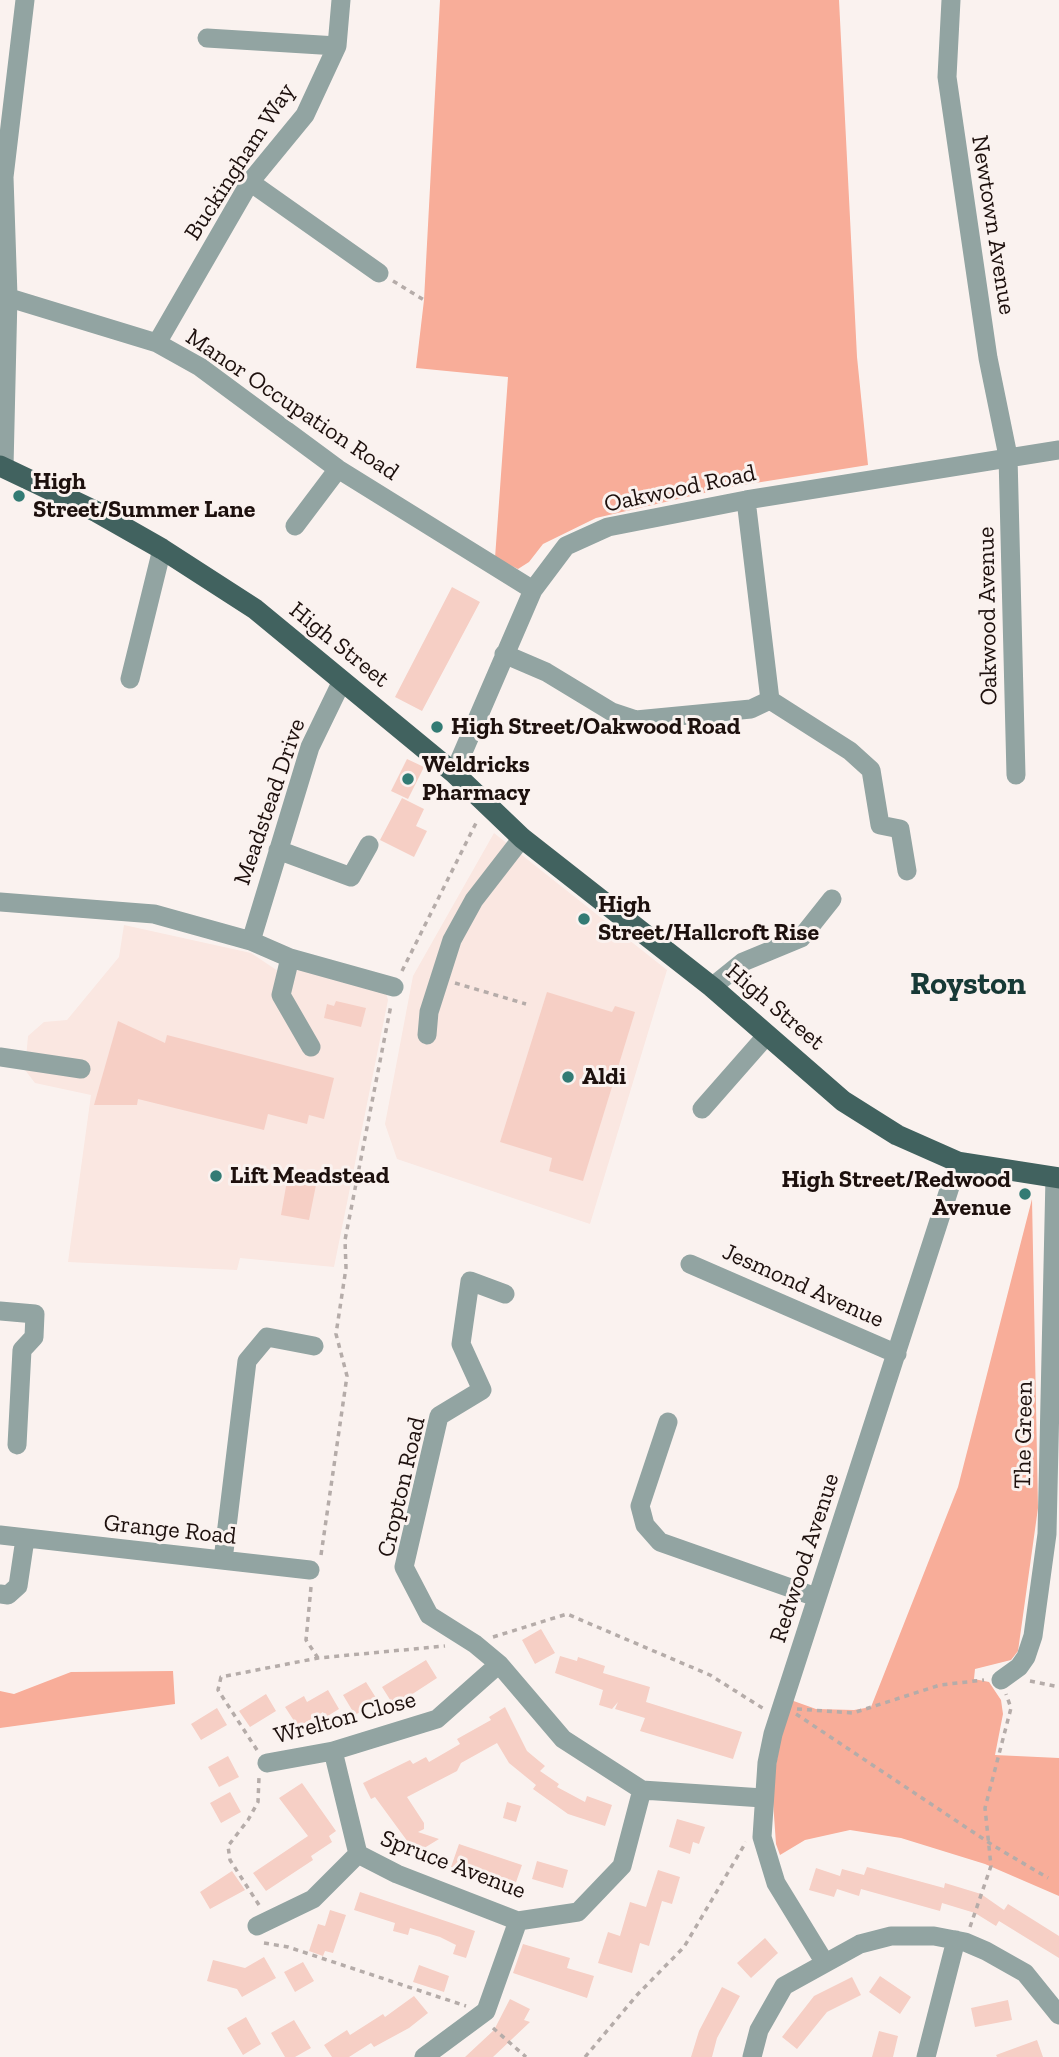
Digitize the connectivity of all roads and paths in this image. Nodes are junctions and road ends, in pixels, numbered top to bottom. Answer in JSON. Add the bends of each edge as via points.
{"nodes":[{"id":1,"x":25,"y":0,"type":"edge"},
{"id":2,"x":341,"y":0,"type":"edge"},
{"id":3,"x":951,"y":0,"type":"edge"},
{"id":4,"x":207,"y":38,"type":"dead end"},
{"id":5,"x":337,"y":46,"type":"junction"},
{"id":6,"x":250,"y":182,"type":"junction"},
{"id":7,"x":379,"y":274,"type":"joint"},
{"id":8,"x":4,"y":296,"type":"edge"},
{"id":9,"x":424,"y":300,"type":"dead end"},
{"id":10,"x":157,"y":343,"type":"junction"},
{"id":11,"x":1059,"y":450,"type":"edge"},
{"id":12,"x":1008,"y":456,"type":"junction"},
{"id":13,"x":2,"y":467,"type":"edge"},
{"id":14,"x":338,"y":469,"type":"junction"},
{"id":15,"x":746,"y":500,"type":"junction"},
{"id":16,"x":295,"y":526,"type":"dead end"},
{"id":17,"x":162,"y":549,"type":"junction"},
{"id":18,"x":533,"y":590,"type":"junction"},
{"id":19,"x":504,"y":654,"type":"junction"},
{"id":20,"x":130,"y":679,"type":"dead end"},
{"id":21,"x":342,"y":681,"type":"junction"},
{"id":22,"x":770,"y":699,"type":"junction"},
{"id":23,"x":454,"y":773,"type":"junction"},
{"id":24,"x":1016,"y":775,"type":"dead end"},
{"id":25,"x":486,"y":803,"type":"junction"},
{"id":26,"x":522,"y":838,"type":"junction"},
{"id":27,"x":369,"y":845,"type":"dead end"},
{"id":28,"x":278,"y":850,"type":"junction"},
{"id":29,"x":907,"y":871,"type":"dead end"},
{"id":30,"x":832,"y":899,"type":"dead end"},
{"id":31,"x":0,"y":902,"type":"edge"},
{"id":32,"x":251,"y":941,"type":"junction"},
{"id":33,"x":290,"y":958,"type":"junction"},
{"id":34,"x":451,"y":982,"type":"dead end"},
{"id":35,"x":394,"y":987,"type":"junction"},
{"id":36,"x":712,"y":987,"type":"junction"},
{"id":37,"x":526,"y":1004,"type":"dead end"},
{"id":38,"x":427,"y":1035,"type":"dead end"},
{"id":39,"x":767,"y":1035,"type":"junction"},
{"id":40,"x":311,"y":1047,"type":"dead end"},
{"id":41,"x":0,"y":1058,"type":"edge"},
{"id":42,"x":81,"y":1069,"type":"dead end"},
{"id":43,"x":702,"y":1109,"type":"dead end"},
{"id":44,"x":958,"y":1162,"type":"junction"},
{"id":45,"x":1057,"y":1178,"type":"edge"},
{"id":46,"x":690,"y":1264,"type":"dead end"},
{"id":47,"x":505,"y":1294,"type":"dead end"},
{"id":48,"x":0,"y":1311,"type":"edge"},
{"id":49,"x":314,"y":1346,"type":"dead end"},
{"id":50,"x":897,"y":1354,"type":"junction"},
{"id":51,"x":668,"y":1422,"type":"dead end"},
{"id":52,"x":17,"y":1445,"type":"dead end"},
{"id":53,"x":0,"y":1535,"type":"edge"},
{"id":54,"x":25,"y":1539,"type":"junction"},
{"id":55,"x":223,"y":1560,"type":"junction"},
{"id":56,"x":310,"y":1570,"type":"junction"},
{"id":57,"x":0,"y":1594,"type":"edge"},
{"id":58,"x":816,"y":1597,"type":"junction"},
{"id":59,"x":475,"y":1644,"type":"junction"},
{"id":60,"x":318,"y":1658,"type":"junction"},
{"id":61,"x":499,"y":1664,"type":"junction"},
{"id":62,"x":1007,"y":1676,"type":"junction"},
{"id":63,"x":1059,"y":1687,"type":"edge"},
{"id":64,"x":789,"y":1708,"type":"junction"},
{"id":65,"x":333,"y":1751,"type":"junction"},
{"id":66,"x":267,"y":1763,"type":"junction"},
{"id":67,"x":642,"y":1790,"type":"junction"},
{"id":68,"x":763,"y":1798,"type":"junction"},
{"id":69,"x":762,"y":1829,"type":"junction"},
{"id":70,"x":988,"y":1842,"type":"junction"},
{"id":71,"x":358,"y":1854,"type":"junction"},
{"id":72,"x":1048,"y":1878,"type":"dead end"},
{"id":73,"x":517,"y":1921,"type":"junction"},
{"id":74,"x":257,"y":1926,"type":"junction"},
{"id":75,"x":960,"y":1941,"type":"junction"},
{"id":76,"x":825,"y":1963,"type":"junction"},
{"id":77,"x":1059,"y":2015,"type":"edge"},
{"id":78,"x":479,"y":2016,"type":"junction"},
{"id":79,"x":424,"y":2057,"type":"edge"},
{"id":80,"x":526,"y":2057,"type":"edge"},
{"id":81,"x":585,"y":2057,"type":"edge"},
{"id":82,"x":752,"y":2057,"type":"edge"},
{"id":83,"x":926,"y":2057,"type":"edge"}],
"edges":[{"from":1,"to":8,"type":"street","via":[[4,177]]},
{"from":2,"to":5,"type":"street","name":"Buckingham Way"},
{"from":3,"to":12,"type":"street","name":"Newtown Avenue","via":[[947,77],[988,358]]},
{"from":4,"to":5,"type":"street"},
{"from":5,"to":6,"type":"street","name":"Buckingham Way","via":[[305,115]]},
{"from":6,"to":7,"type":"street"},
{"from":6,"to":10,"type":"street","name":"Buckingham Way"},
{"from":7,"to":9,"type":"path"},
{"from":8,"to":10,"type":"street","name":"Manor Occupation Road"},
{"from":8,"to":13,"type":"street"},
{"from":10,"to":14,"type":"street","name":"Manor Occupation Road","via":[[200,367]]},
{"from":11,"to":12,"type":"street","name":"Oakwood Road"},
{"from":12,"to":15,"type":"street","name":"Oakwood Road"},
{"from":12,"to":24,"type":"street","name":"Oakwood Avenue"},
{"from":13,"to":17,"type":"main road","name":"High Street"},
{"from":14,"to":16,"type":"street"},
{"from":14,"to":18,"type":"street","name":"Manor Occupation Road"},
{"from":15,"to":18,"type":"street","name":"Oakwood Road","via":[[608,527],[566,546]]},
{"from":15,"to":22,"type":"street"},
{"from":17,"to":20,"type":"street"},
{"from":17,"to":21,"type":"main road","name":"High Street","via":[[255,609]]},
{"from":18,"to":19,"type":"street","name":"Oakwood Road"},
{"from":19,"to":22,"type":"street","via":[[547,672],[612,712],[636,720],[751,709]]},
{"from":19,"to":23,"type":"street","name":"Oakwood Road"},
{"from":21,"to":23,"type":"main road","name":"High Street"},
{"from":21,"to":28,"type":"street","name":"Meadstead Drive","via":[[310,747]]},
{"from":22,"to":29,"type":"street","via":[[871,770],[880,825],[900,829]]},
{"from":23,"to":25,"type":"main road","name":"High Street"},
{"from":25,"to":26,"type":"main road","name":"High Street"},
{"from":25,"to":35,"type":"path"},
{"from":26,"to":36,"type":"main road","name":"High Street"},
{"from":26,"to":38,"type":"street","via":[[474,900],[458,929],[429,1012]]},
{"from":27,"to":28,"type":"street","via":[[351,877]]},
{"from":28,"to":32,"type":"street","name":"Meadstead Drive"},
{"from":30,"to":36,"type":"street","via":[[801,938],[743,962]]},
{"from":31,"to":32,"type":"street","via":[[155,914]]},
{"from":32,"to":33,"type":"street"},
{"from":33,"to":35,"type":"street"},
{"from":33,"to":40,"type":"street","via":[[281,995]]},
{"from":34,"to":37,"type":"path"},
{"from":35,"to":56,"type":"path","via":[[345,1240],[336,1334],[347,1376],[320,1559]]},
{"from":36,"to":39,"type":"main road","name":"High Street"},
{"from":39,"to":43,"type":"street"},
{"from":39,"to":44,"type":"main road","name":"High Street","via":[[843,1101],[897,1135]]},
{"from":41,"to":42,"type":"street"},
{"from":44,"to":45,"type":"main road","name":"High Street"},
{"from":44,"to":50,"type":"street","name":"Redwood Avenue"},
{"from":45,"to":62,"type":"street","name":"The Green","via":[[1047,1534],[1033,1636],[1026,1657]]},
{"from":46,"to":50,"type":"street","name":"Jesmond Avenue"},
{"from":47,"to":59,"type":"street","name":"Cropton Road","via":[[470,1281],[461,1344],[482,1390],[439,1416],[404,1567],[429,1615]]},
{"from":48,"to":52,"type":"street","via":[[35,1314],[34,1337],[22,1350]]},
{"from":49,"to":55,"type":"street","via":[[267,1337],[247,1361]]},
{"from":50,"to":58,"type":"street","name":"Redwood Avenue"},
{"from":51,"to":58,"type":"street","via":[[640,1506],[645,1525],[660,1542]]},
{"from":53,"to":54,"type":"street","name":"Grange Road"},
{"from":54,"to":55,"type":"street","name":"Grange Road"},
{"from":54,"to":57,"type":"street","via":[[18,1586],[8,1595]]},
{"from":55,"to":56,"type":"street","name":"Grange Road"},
{"from":56,"to":60,"type":"path","via":[[306,1640]]},
{"from":58,"to":64,"type":"street","name":"Redwood Avenue"},
{"from":59,"to":60,"type":"path"},
{"from":59,"to":61,"type":"street","name":"Cropton Road"},
{"from":59,"to":64,"type":"path","via":[[567,1614],[710,1675],[766,1710],[767,1703]]},
{"from":60,"to":66,"type":"path","via":[[221,1677],[218,1689]]},
{"from":61,"to":65,"type":"street","name":"Wrelton Close","via":[[437,1719]]},
{"from":61,"to":67,"type":"street","name":"Cropton Road","via":[[563,1739]]},
{"from":62,"to":63,"type":"path"},
{"from":62,"to":64,"type":"path","via":[[940,1685],[853,1713]]},
{"from":62,"to":70,"type":"path","via":[[1011,1708],[985,1808]]},
{"from":64,"to":68,"type":"street","name":"Redwood Avenue","via":[[767,1763]]},
{"from":64,"to":70,"type":"path"},
{"from":65,"to":66,"type":"street","name":"Wrelton Close"},
{"from":65,"to":71,"type":"street","name":"Spruce Avenue"},
{"from":66,"to":74,"type":"path","via":[[258,1779],[258,1802],[228,1846],[230,1860],[259,1904]]},
{"from":67,"to":68,"type":"street","name":"Cropton Road"},
{"from":67,"to":73,"type":"street","name":"Spruce Avenue","via":[[622,1866],[614,1875],[578,1912]]},
{"from":68,"to":69,"type":"street","name":"Redwood Avenue"},
{"from":69,"to":76,"type":"street","name":"Redwood Avenue","via":[[776,1883]]},
{"from":69,"to":81,"type":"path","via":[[752,1830],[684,1947]]},
{"from":70,"to":72,"type":"path"},
{"from":70,"to":75,"type":"path","via":[[991,1866]]},
{"from":71,"to":73,"type":"street","name":"Spruce Avenue"},
{"from":71,"to":74,"type":"street","via":[[313,1899]]},
{"from":73,"to":78,"type":"street","via":[[486,2011]]},
{"from":74,"to":78,"type":"path","via":[[264,1944],[288,1947],[461,2002]]},
{"from":75,"to":76,"type":"street","via":[[910,1934],[874,1939]]},
{"from":75,"to":77,"type":"street","via":[[1025,1973]]},
{"from":75,"to":83,"type":"street"},
{"from":76,"to":82,"type":"street","via":[[784,1986],[759,2030]]},
{"from":78,"to":79,"type":"street"},
{"from":78,"to":80,"type":"path"}]}
